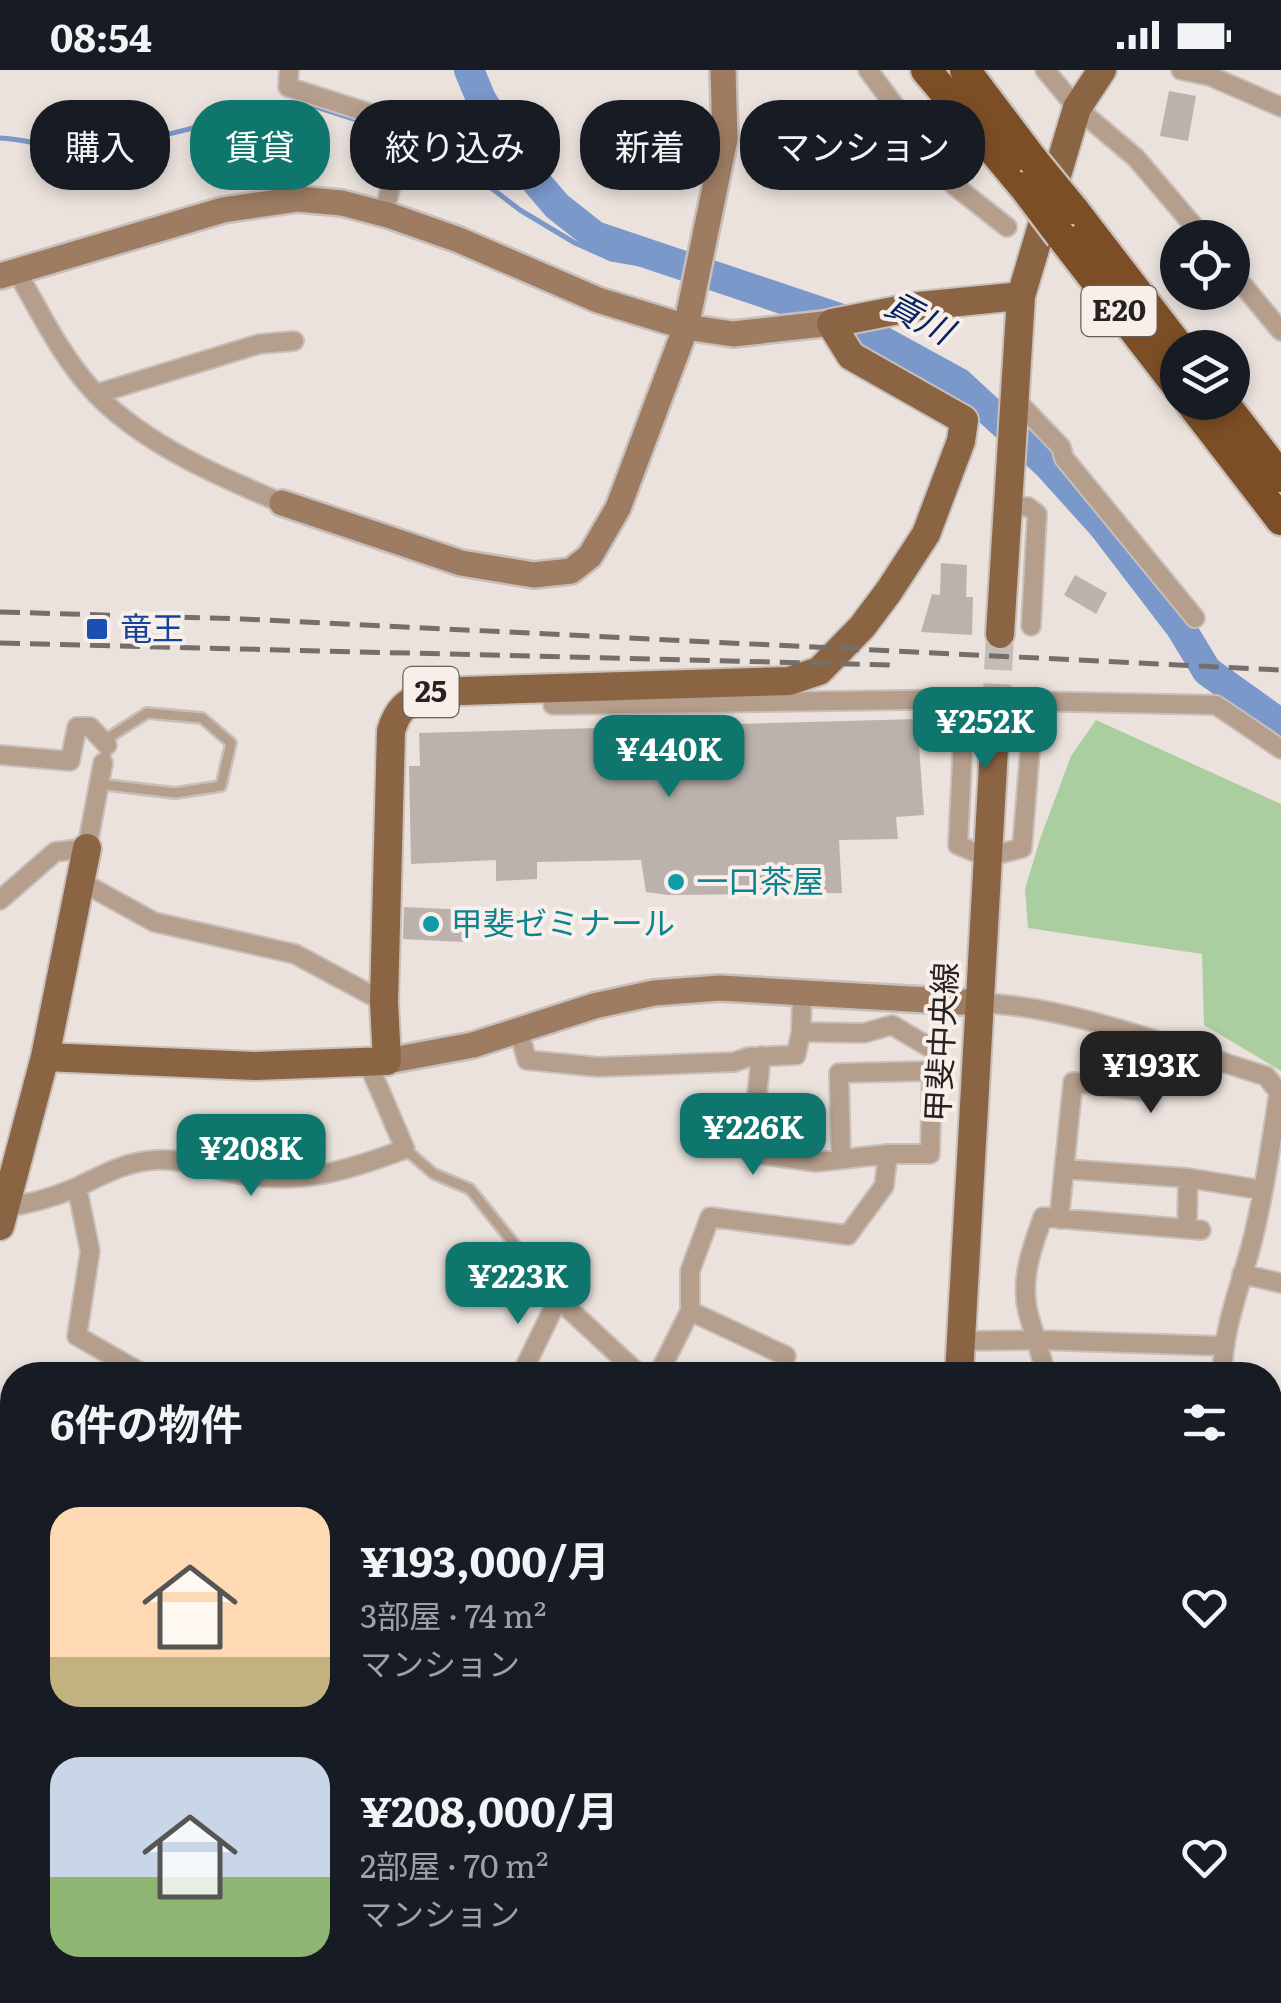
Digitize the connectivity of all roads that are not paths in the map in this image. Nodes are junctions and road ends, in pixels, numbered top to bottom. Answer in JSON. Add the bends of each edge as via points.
{"nodes":[{"id":1,"x":290,"y":70,"type":"edge"},
{"id":2,"x":723,"y":70,"type":"edge"},
{"id":3,"x":868,"y":70,"type":"edge"},
{"id":4,"x":926,"y":70,"type":"edge"},
{"id":5,"x":965,"y":70,"type":"edge"},
{"id":6,"x":1044,"y":70,"type":"edge"},
{"id":7,"x":1102,"y":70,"type":"edge"},
{"id":8,"x":1180,"y":70,"type":"edge"},
{"id":9,"x":1077,"y":108,"type":"junction"},
{"id":10,"x":1281,"y":108,"type":"edge"},
{"id":11,"x":1029,"y":173,"type":"junction"},
{"id":12,"x":384,"y":214,"type":"junction"},
{"id":13,"x":1189,"y":220,"type":"edge"},
{"id":14,"x":1067,"y":222,"type":"junction"},
{"id":15,"x":1007,"y":226,"type":"dead end"},
{"id":16,"x":8,"y":274,"type":"edge"},
{"id":17,"x":1250,"y":293,"type":"edge"},
{"id":18,"x":1020,"y":296,"type":"junction"},
{"id":19,"x":832,"y":324,"type":"junction"},
{"id":20,"x":686,"y":327,"type":"junction"},
{"id":21,"x":1164,"y":330,"type":"edge"},
{"id":22,"x":1281,"y":330,"type":"edge"},
{"id":23,"x":294,"y":341,"type":"dead end"},
{"id":24,"x":1160,"y":359,"type":"edge"},
{"id":25,"x":96,"y":394,"type":"junction"},
{"id":26,"x":1014,"y":400,"type":"junction"},
{"id":27,"x":1204,"y":420,"type":"edge"},
{"id":28,"x":1237,"y":420,"type":"edge"},
{"id":29,"x":1281,"y":477,"type":"edge"},
{"id":30,"x":1008,"y":500,"type":"junction"},
{"id":31,"x":282,"y":503,"type":"joint"},
{"id":32,"x":1281,"y":520,"type":"edge"},
{"id":33,"x":1194,"y":618,"type":"dead end"},
{"id":34,"x":1031,"y":626,"type":"dead end"},
{"id":35,"x":1000,"y":634,"type":"tunnel mouth"},
{"id":36,"x":552,"y":689,"type":"junction"},
{"id":37,"x":1030,"y":701,"type":"junction"},
{"id":38,"x":979,"y":703,"type":"junction"},
{"id":39,"x":1281,"y":748,"type":"edge"},
{"id":40,"x":105,"y":754,"type":"junction"},
{"id":41,"x":0,"y":755,"type":"edge"},
{"id":42,"x":99,"y":784,"type":"junction"},
{"id":43,"x":87,"y":848,"type":"junction"},
{"id":44,"x":987,"y":857,"type":"junction"},
{"id":45,"x":80,"y":880,"type":"junction"},
{"id":46,"x":0,"y":900,"type":"edge"},
{"id":47,"x":802,"y":992,"type":"junction"},
{"id":48,"x":384,"y":1002,"type":"junction"},
{"id":49,"x":980,"y":1002,"type":"junction"},
{"id":50,"x":518,"y":1028,"type":"junction"},
{"id":51,"x":801,"y":1032,"type":"junction"},
{"id":52,"x":1176,"y":1049,"type":"junction"},
{"id":53,"x":761,"y":1056,"type":"junction"},
{"id":54,"x":45,"y":1058,"type":"junction"},
{"id":55,"x":378,"y":1062,"type":"junction"},
{"id":56,"x":932,"y":1071,"type":"junction"},
{"id":57,"x":404,"y":1148,"type":"junction"},
{"id":58,"x":888,"y":1154,"type":"junction"},
{"id":59,"x":841,"y":1159,"type":"junction"},
{"id":60,"x":1064,"y":1169,"type":"junction"},
{"id":61,"x":1188,"y":1178,"type":"junction"},
{"id":62,"x":77,"y":1187,"type":"junction"},
{"id":63,"x":1262,"y":1190,"type":"junction"},
{"id":64,"x":2,"y":1214,"type":"edge"},
{"id":65,"x":1059,"y":1218,"type":"junction"},
{"id":66,"x":528,"y":1261,"type":"joint"},
{"id":67,"x":1242,"y":1274,"type":"junction"},
{"id":68,"x":1281,"y":1283,"type":"edge"},
{"id":69,"x":558,"y":1298,"type":"junction"},
{"id":70,"x":690,"y":1311,"type":"junction"},
{"id":71,"x":1037,"y":1340,"type":"junction"},
{"id":72,"x":961,"y":1341,"type":"junction"},
{"id":73,"x":1223,"y":1346,"type":"junction"},
{"id":74,"x":786,"y":1356,"type":"dead end"},
{"id":75,"x":122,"y":1362,"type":"edge"},
{"id":76,"x":528,"y":1362,"type":"edge"},
{"id":77,"x":626,"y":1362,"type":"edge"},
{"id":78,"x":664,"y":1362,"type":"edge"},
{"id":79,"x":960,"y":1362,"type":"edge"},
{"id":80,"x":1041,"y":1362,"type":"edge"},
{"id":81,"x":1222,"y":1362,"type":"edge"}],
"edges":[{"from":1,"to":12,"type":"street","via":[[288,87],[394,121],[399,153]]},
{"from":2,"to":20,"type":"street","via":[[725,138]]},
{"from":3,"to":15,"type":"street","via":[[955,186]]},
{"from":4,"to":11,"type":"highway","number":"E20"},
{"from":5,"to":11,"type":"highway","number":"E20"},
{"from":6,"to":9,"type":"street"},
{"from":7,"to":9,"type":"main road"},
{"from":8,"to":10,"type":"street"},
{"from":9,"to":13,"type":"street","via":[[1136,158]]},
{"from":9,"to":18,"type":"main road"},
{"from":11,"to":14,"type":"highway","number":"E20","bridge":true},
{"from":12,"to":16,"type":"street","via":[[298,199],[223,210]]},
{"from":12,"to":20,"type":"street","via":[[598,300]]},
{"from":14,"to":21,"type":"highway","number":"E20"},
{"from":14,"to":24,"type":"highway","number":"E20"},
{"from":16,"to":25,"type":"street"},
{"from":17,"to":22,"type":"street"},
{"from":18,"to":19,"type":"main road"},
{"from":18,"to":26,"type":"main road"},
{"from":19,"to":20,"type":"street","via":[[733,334]]},
{"from":19,"to":36,"type":"main road","number":"25","via":[[851,356],[964,420],[926,534],[862,627],[818,671],[790,681]]},
{"from":20,"to":31,"type":"street","via":[[618,508],[590,556],[571,571],[534,575],[461,563]]},
{"from":23,"to":25,"type":"street","via":[[260,344]]},
{"from":25,"to":31,"type":"street","via":[[222,478]]},
{"from":26,"to":30,"type":"main road"},
{"from":26,"to":33,"type":"street","via":[[1061,447]]},
{"from":27,"to":32,"type":"highway"},
{"from":28,"to":29,"type":"highway"},
{"from":30,"to":34,"type":"street","via":[[1037,514]]},
{"from":30,"to":35,"type":"main road"},
{"from":36,"to":38,"type":"street","via":[[553,705]]},
{"from":36,"to":48,"type":"main road","number":"25","via":[[430,692],[396,713]]},
{"from":37,"to":38,"type":"street","bridge":true},
{"from":37,"to":39,"type":"street","via":[[1216,705]]},
{"from":37,"to":44,"type":"street","via":[[1022,848]]},
{"from":38,"to":44,"type":"main road","name":"甲斐中央線"},
{"from":40,"to":41,"type":"street","via":[[90,727],[77,727],[70,760]]},
{"from":40,"to":42,"type":"street"},
{"from":40,"to":42,"type":"lane","via":[[111,736],[147,714],[202,718],[231,744],[221,786],[175,794]]},
{"from":42,"to":43,"type":"street"},
{"from":43,"to":45,"type":"main road"},
{"from":43,"to":46,"type":"street","via":[[55,852]]},
{"from":44,"to":49,"type":"main road","name":"甲斐中央線"},
{"from":45,"to":48,"type":"street","via":[[154,922],[295,954]]},
{"from":45,"to":54,"type":"main road"},
{"from":47,"to":49,"type":"street"},
{"from":47,"to":50,"type":"street","via":[[654,993]]},
{"from":47,"to":51,"type":"street"},
{"from":48,"to":55,"type":"main road","number":"25"},
{"from":49,"to":52,"type":"street","via":[[1050,1012]]},
{"from":49,"to":72,"type":"main road","name":"甲斐中央線"},
{"from":50,"to":53,"type":"street","via":[[527,1060],[598,1067]]},
{"from":50,"to":55,"type":"street","via":[[473,1045]]},
{"from":51,"to":53,"type":"street","via":[[796,1055]]},
{"from":51,"to":56,"type":"street","via":[[864,1033],[892,1025],[939,1053]]},
{"from":52,"to":60,"type":"street","via":[[1167,1075],[1150,1092],[1073,1082]]},
{"from":52,"to":63,"type":"street","via":[[1266,1076],[1280,1092]]},
{"from":53,"to":59,"type":"street","via":[[751,1154]]},
{"from":54,"to":55,"type":"main road","via":[[255,1066]]},
{"from":54,"to":64,"type":"main road"},
{"from":55,"to":57,"type":"street"},
{"from":56,"to":58,"type":"street","via":[[930,1154]]},
{"from":56,"to":59,"type":"street","via":[[840,1072]]},
{"from":57,"to":62,"type":"street","via":[[350,1170],[290,1180],[154,1160],[115,1168]]},
{"from":57,"to":66,"type":"lane","via":[[434,1174],[470,1189]]},
{"from":58,"to":59,"type":"street"},
{"from":58,"to":70,"type":"street","via":[[884,1186],[848,1235],[710,1217],[690,1272]]},
{"from":60,"to":61,"type":"street"},
{"from":60,"to":65,"type":"street"},
{"from":61,"to":63,"type":"street"},
{"from":61,"to":65,"type":"street","via":[[1194,1229]]},
{"from":62,"to":64,"type":"street"},
{"from":62,"to":75,"type":"street","via":[[90,1252],[77,1336]]},
{"from":63,"to":67,"type":"street"},
{"from":65,"to":71,"type":"street","via":[[1043,1217],[1030,1253],[1026,1298]]},
{"from":66,"to":69,"type":"street"},
{"from":67,"to":68,"type":"street"},
{"from":67,"to":73,"type":"street"},
{"from":69,"to":76,"type":"street"},
{"from":69,"to":77,"type":"street"},
{"from":70,"to":74,"type":"street"},
{"from":70,"to":78,"type":"street"},
{"from":71,"to":72,"type":"street"},
{"from":71,"to":73,"type":"street"},
{"from":71,"to":80,"type":"street"},
{"from":72,"to":79,"type":"main road","name":"甲斐中央線"},
{"from":73,"to":81,"type":"street"}]}
